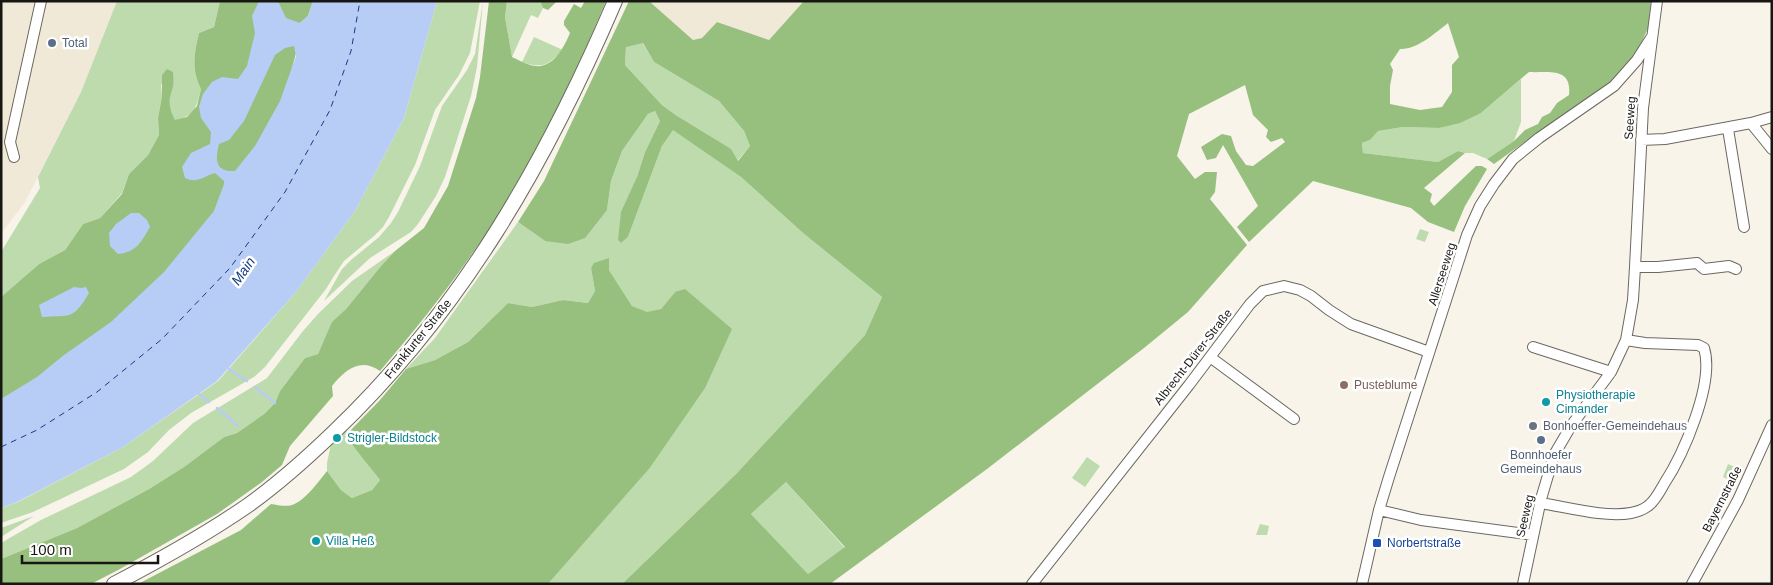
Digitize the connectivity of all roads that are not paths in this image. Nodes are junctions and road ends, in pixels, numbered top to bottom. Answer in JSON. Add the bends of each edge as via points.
{"nodes":[{"id":1,"x":42,"y":1,"type":"edge"},
{"id":2,"x":615,"y":1,"type":"edge"},
{"id":3,"x":1657,"y":1,"type":"edge"},
{"id":4,"x":1651,"y":38,"type":"junction"},
{"id":5,"x":1772,"y":117,"type":"edge"},
{"id":6,"x":1751,"y":123,"type":"junction"},
{"id":7,"x":1728,"y":129,"type":"junction"},
{"id":8,"x":1641,"y":140,"type":"junction"},
{"id":9,"x":1772,"y":149,"type":"edge"},
{"id":10,"x":14,"y":157,"type":"dead end"},
{"id":11,"x":1744,"y":227,"type":"dead end"},
{"id":12,"x":1635,"y":267,"type":"junction"},
{"id":13,"x":1736,"y":269,"type":"dead end"},
{"id":14,"x":1626,"y":340,"type":"junction"},
{"id":15,"x":1533,"y":348,"type":"dead end"},
{"id":16,"x":1429,"y":352,"type":"junction"},
{"id":17,"x":1210,"y":357,"type":"junction"},
{"id":18,"x":1612,"y":372,"type":"junction"},
{"id":19,"x":1294,"y":419,"type":"dead end"},
{"id":20,"x":1772,"y":425,"type":"edge"},
{"id":21,"x":1540,"y":503,"type":"junction"},
{"id":22,"x":1379,"y":510,"type":"junction"},
{"id":23,"x":1533,"y":535,"type":"junction"},
{"id":24,"x":114,"y":584,"type":"edge"},
{"id":25,"x":1032,"y":584,"type":"edge"},
{"id":26,"x":1362,"y":584,"type":"edge"},
{"id":27,"x":1523,"y":584,"type":"edge"},
{"id":28,"x":1692,"y":584,"type":"edge"}],
"edges":[{"from":1,"to":10,"type":"street","via":[[10,142]]},
{"from":2,"to":24,"type":"main road","name":"Frankfurter Straße","via":[[565,112],[533,172],[463,283],[403,360],[348,418],[273,486],[221,523]]},
{"from":3,"to":4,"type":"street","name":"Seeweg"},
{"from":4,"to":8,"type":"street","name":"Seeweg"},
{"from":4,"to":16,"type":"street","name":"Allerseeweg","via":[[1614,86],[1513,159],[1494,184],[1468,235]]},
{"from":5,"to":6,"type":"street"},
{"from":6,"to":7,"type":"street"},
{"from":6,"to":9,"type":"street"},
{"from":7,"to":8,"type":"street"},
{"from":7,"to":11,"type":"street"},
{"from":8,"to":12,"type":"street","name":"Seeweg"},
{"from":12,"to":13,"type":"street","via":[[1697,263],[1704,268],[1729,266]]},
{"from":12,"to":14,"type":"street","name":"Seeweg"},
{"from":14,"to":18,"type":"street","name":"Seeweg"},
{"from":14,"to":21,"type":"street","via":[[1704,348],[1705,378],[1700,403],[1678,460],[1648,506],[1632,513],[1612,515]]},
{"from":15,"to":18,"type":"street"},
{"from":16,"to":17,"type":"street","name":"Albrecht-Dürer-Straße","via":[[1351,324],[1311,296],[1284,286],[1259,295]]},
{"from":16,"to":22,"type":"street","name":"Allerseeweg"},
{"from":17,"to":19,"type":"street"},
{"from":17,"to":25,"type":"street","name":"Albrecht-Dürer-Straße"},
{"from":18,"to":21,"type":"street","name":"Seeweg","via":[[1562,439]]},
{"from":20,"to":28,"type":"street","name":"Bayernstraße","via":[[1738,500]]},
{"from":21,"to":23,"type":"street","name":"Seeweg"},
{"from":22,"to":23,"type":"street","via":[[1405,518]]},
{"from":22,"to":26,"type":"street","name":"Allerseeweg"},
{"from":23,"to":27,"type":"street","name":"Seeweg"}]}
